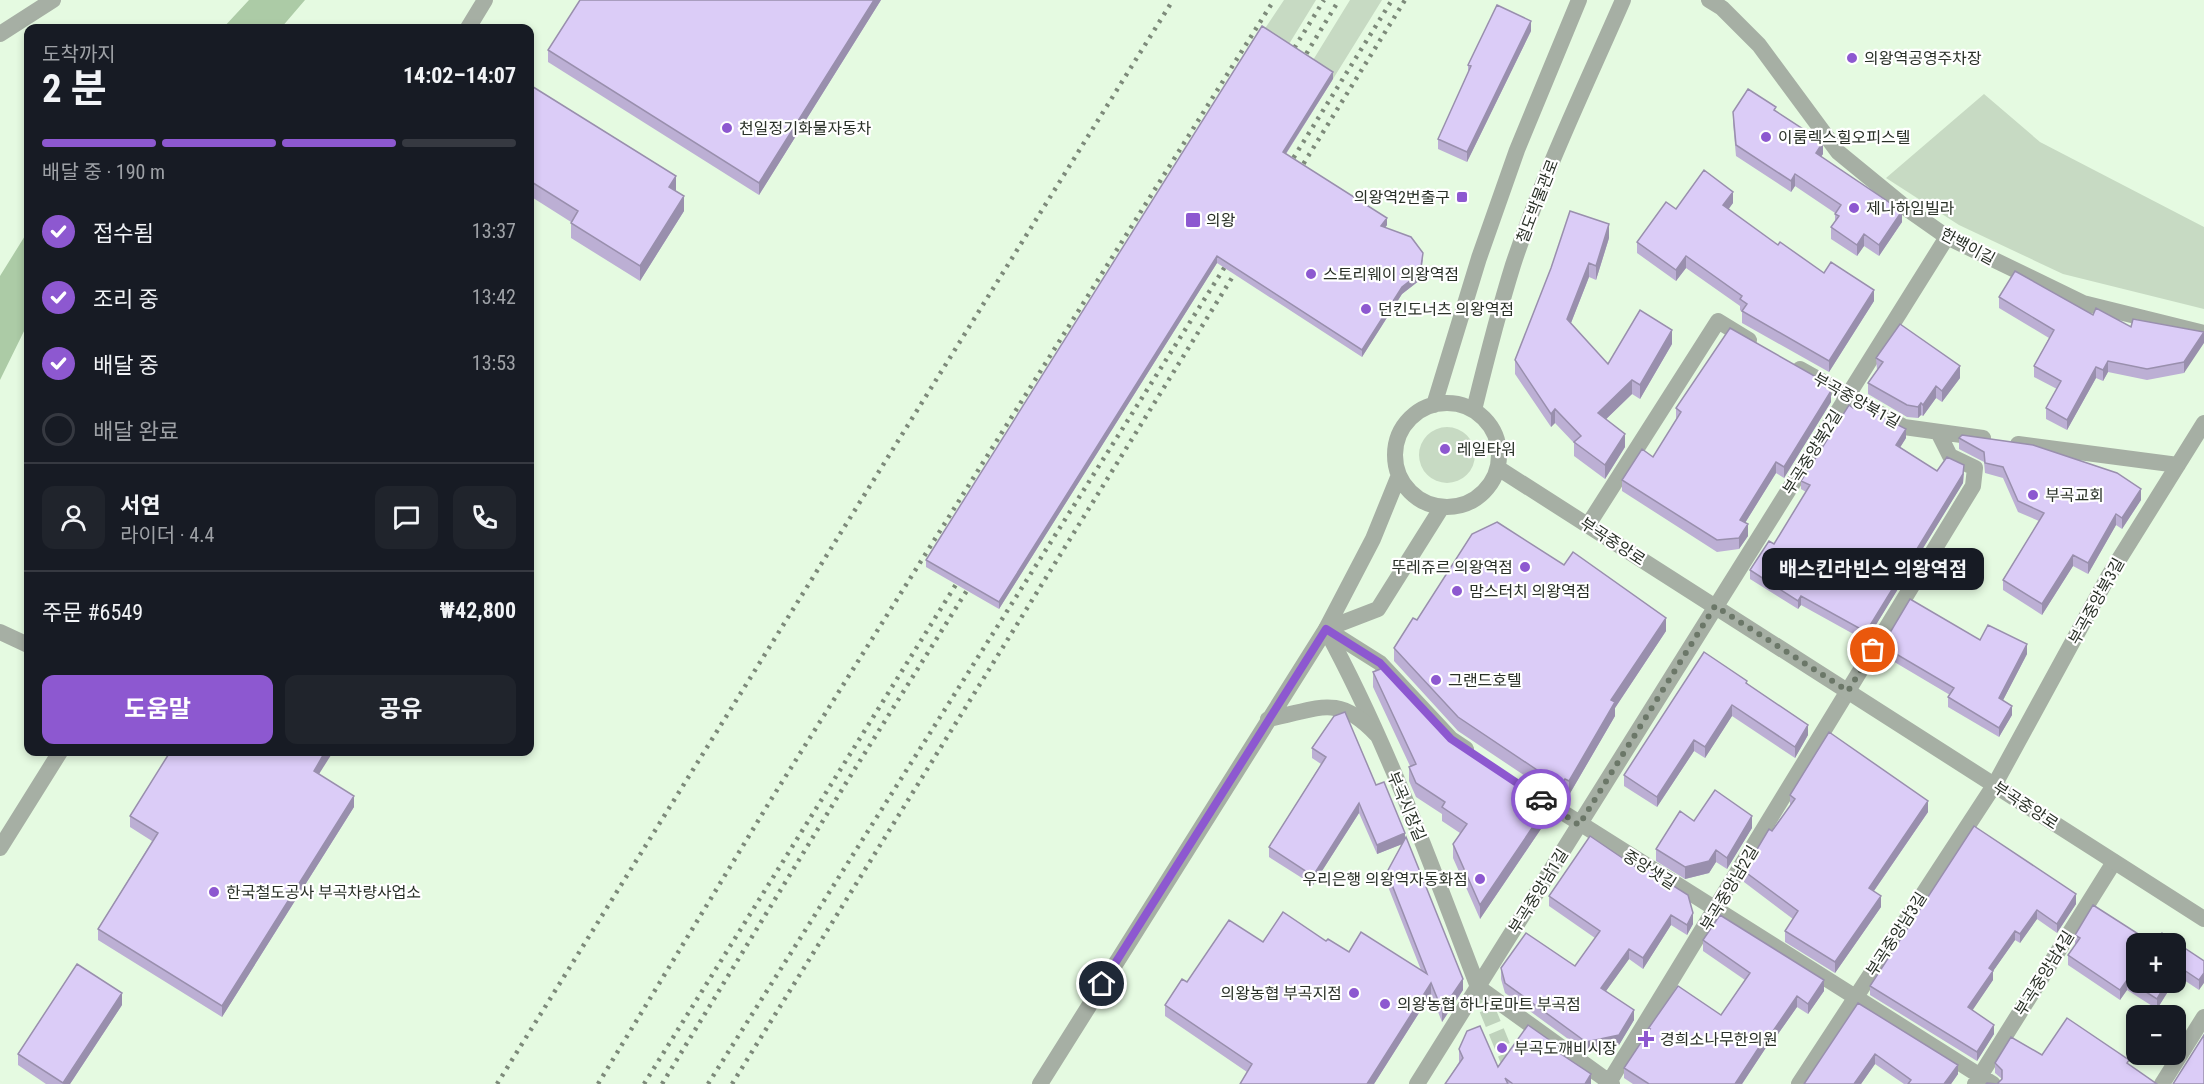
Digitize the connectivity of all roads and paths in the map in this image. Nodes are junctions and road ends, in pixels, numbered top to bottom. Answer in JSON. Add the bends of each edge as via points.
{"nodes":[{"id":1,"x":53,"y":0,"type":"edge"},
{"id":2,"x":485,"y":0,"type":"edge"},
{"id":3,"x":1579,"y":0,"type":"edge"},
{"id":4,"x":1623,"y":0,"type":"edge"},
{"id":5,"x":1709,"y":0,"type":"edge"},
{"id":6,"x":470,"y":24,"type":"edge"},
{"id":7,"x":0,"y":34,"type":"edge"},
{"id":8,"x":1947,"y":237,"type":"junction"},
{"id":9,"x":2204,"y":333,"type":"edge"},
{"id":10,"x":1767,"y":350,"type":"edge"},
{"id":11,"x":1787,"y":362,"type":"edge"},
{"id":12,"x":1847,"y":396,"type":"junction"},
{"id":13,"x":1434,"y":405,"type":"junction"},
{"id":14,"x":1474,"y":410,"type":"junction"},
{"id":15,"x":2204,"y":423,"type":"edge"},
{"id":16,"x":1938,"y":432,"type":"junction"},
{"id":17,"x":2178,"y":465,"type":"junction"},
{"id":18,"x":1498,"y":468,"type":"junction"},
{"id":19,"x":1399,"y":475,"type":"junction"},
{"id":20,"x":1442,"y":507,"type":"junction"},
{"id":21,"x":1588,"y":525,"type":"junction"},
{"id":22,"x":1715,"y":606,"type":"junction"},
{"id":23,"x":1326,"y":629,"type":"junction"},
{"id":24,"x":0,"y":632,"type":"edge"},
{"id":25,"x":24,"y":643,"type":"edge"},
{"id":26,"x":1848,"y":691,"type":"junction"},
{"id":27,"x":1268,"y":719,"type":"junction"},
{"id":28,"x":1376,"y":734,"type":"junction"},
{"id":29,"x":58,"y":756,"type":"edge"},
{"id":30,"x":1480,"y":759,"type":"edge"},
{"id":31,"x":1995,"y":784,"type":"junction"},
{"id":32,"x":1520,"y":785,"type":"edge"},
{"id":33,"x":1579,"y":825,"type":"junction"},
{"id":34,"x":0,"y":848,"type":"edge"},
{"id":35,"x":2114,"y":862,"type":"junction"},
{"id":36,"x":1716,"y":910,"type":"junction"},
{"id":37,"x":2204,"y":919,"type":"edge"},
{"id":38,"x":1478,"y":987,"type":"junction"},
{"id":39,"x":1854,"y":997,"type":"junction"},
{"id":40,"x":2204,"y":1017,"type":"edge"},
{"id":41,"x":1982,"y":1081,"type":"edge"},
{"id":42,"x":1040,"y":1084,"type":"edge"},
{"id":43,"x":1417,"y":1084,"type":"edge"},
{"id":44,"x":1610,"y":1084,"type":"edge"},
{"id":45,"x":1799,"y":1084,"type":"edge"},
{"id":46,"x":2162,"y":1084,"type":"edge"}],
"edges":[{"from":1,"to":7,"type":"street"},
{"from":2,"to":6,"type":"street"},
{"from":3,"to":13,"type":"street","via":[[1517,150]]},
{"from":4,"to":14,"type":"street","name":"철도박물관로","via":[[1550,166],[1514,262],[1494,324]]},
{"from":5,"to":8,"type":"street","name":"한백이길","via":[[1759,45],[1838,152],[1910,212]]},
{"from":8,"to":9,"type":"street","name":"한백이길","via":[[2083,303]]},
{"from":8,"to":12,"type":"street","name":"부곡중앙북2길"},
{"from":10,"to":21,"type":"street","via":[[1718,321]]},
{"from":11,"to":12,"type":"street","name":"부곡중앙북1길"},
{"from":12,"to":16,"type":"street","name":"부곡중앙북1길","via":[[1904,427]]},
{"from":12,"to":22,"type":"street","name":"부곡중앙북2길"},
{"from":13,"to":14,"type":"street","via":[[1460,405]]},
{"from":13,"to":19,"type":"street","via":[[1414,415],[1400,432],[1395,461]]},
{"from":14,"to":18,"type":"street","via":[[1489,424],[1498,441]]},
{"from":15,"to":17,"type":"street","name":"부곡중앙북3길"},
{"from":16,"to":17,"type":"street","name":"부곡중앙북1길"},
{"from":16,"to":26,"type":"street","via":[[1950,456],[1974,468],[1973,486]]},
{"from":17,"to":31,"type":"street","name":"부곡중앙북3길","via":[[2108,577]]},
{"from":18,"to":20,"type":"street","via":[[1491,485],[1478,498],[1461,506]]},
{"from":18,"to":21,"type":"street","name":"부곡중앙로"},
{"from":19,"to":20,"type":"street","via":[[1409,491],[1424,502]]},
{"from":19,"to":23,"type":"street","via":[[1373,539]]},
{"from":20,"to":23,"type":"street","via":[[1378,609]]},
{"from":21,"to":22,"type":"street","name":"부곡중앙로"},
{"from":22,"to":26,"type":"street","name":"부곡중앙로"},
{"from":22,"to":33,"type":"street","name":"부곡중앙남1길"},
{"from":23,"to":27,"type":"street"},
{"from":23,"to":28,"type":"street","name":"부곡시장길","via":[[1356,685]]},
{"from":23,"to":30,"type":"street","via":[[1380,663],[1451,739]]},
{"from":24,"to":25,"type":"street"},
{"from":26,"to":31,"type":"street","name":"부곡중앙로"},
{"from":26,"to":36,"type":"street","name":"부곡중앙남2길"},
{"from":27,"to":28,"type":"street","via":[[1329,705],[1362,719]]},
{"from":27,"to":42,"type":"street"},
{"from":28,"to":38,"type":"street","name":"부곡시장길"},
{"from":29,"to":34,"type":"street"},
{"from":31,"to":35,"type":"street","name":"부곡중앙로"},
{"from":31,"to":39,"type":"street","name":"부곡중앙남3길"},
{"from":32,"to":33,"type":"street","name":"중앙샛길"},
{"from":33,"to":36,"type":"street","name":"중앙샛길"},
{"from":33,"to":38,"type":"street","name":"부곡중앙남1길"},
{"from":35,"to":37,"type":"street","name":"부곡중앙로"},
{"from":35,"to":41,"type":"street","name":"부곡중앙남4길"},
{"from":36,"to":39,"type":"street","name":"중앙샛길"},
{"from":36,"to":44,"type":"street","name":"부곡중앙남2길"},
{"from":38,"to":43,"type":"street","name":"부곡중앙남1길"},
{"from":38,"to":44,"type":"street"},
{"from":39,"to":41,"type":"street","name":"중앙샛길"},
{"from":39,"to":45,"type":"street","name":"부곡중앙남3길"},
{"from":40,"to":46,"type":"street"}]}
